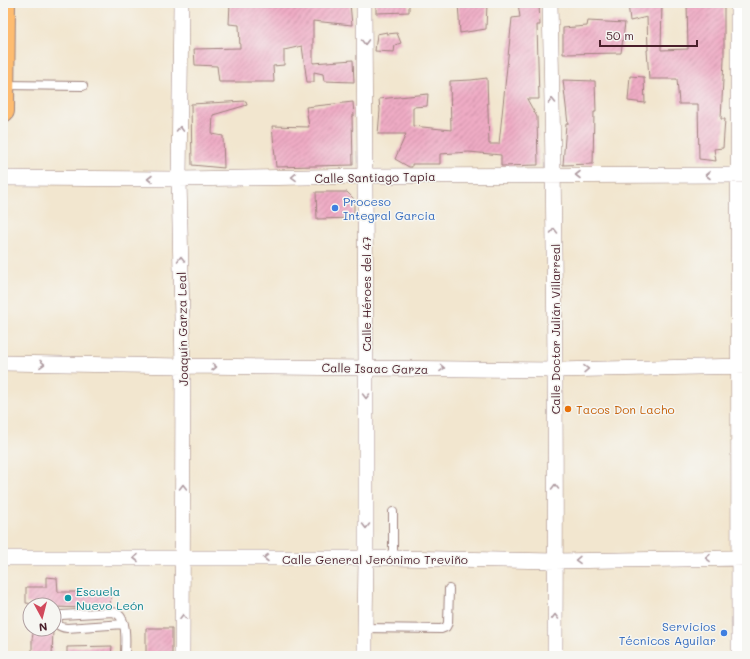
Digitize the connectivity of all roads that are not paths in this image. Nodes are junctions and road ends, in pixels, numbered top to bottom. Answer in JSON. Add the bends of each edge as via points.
{"nodes":[{"id":1,"x":4,"y":3,"type":"edge"},
{"id":2,"x":181,"y":3,"type":"edge"},
{"id":3,"x":364,"y":3,"type":"edge"},
{"id":4,"x":550,"y":3,"type":"edge"},
{"id":5,"x":738,"y":3,"type":"edge"},
{"id":6,"x":3,"y":85,"type":"edge"},
{"id":7,"x":83,"y":86,"type":"dead end"},
{"id":8,"x":3,"y":111,"type":"edge"},
{"id":9,"x":743,"y":175,"type":"edge"},
{"id":10,"x":366,"y":176,"type":"junction"},
{"id":11,"x":554,"y":176,"type":"junction"},
{"id":12,"x":3,"y":178,"type":"edge"},
{"id":13,"x":179,"y":179,"type":"junction"},
{"id":14,"x":3,"y":363,"type":"edge"},
{"id":15,"x":183,"y":366,"type":"junction"},
{"id":16,"x":743,"y":366,"type":"edge"},
{"id":17,"x":366,"y":367,"type":"junction"},
{"id":18,"x":555,"y":370,"type":"junction"},
{"id":19,"x":393,"y":512,"type":"dead end"},
{"id":20,"x":3,"y":558,"type":"edge"},
{"id":21,"x":183,"y":558,"type":"junction"},
{"id":22,"x":366,"y":558,"type":"junction"},
{"id":23,"x":393,"y":558,"type":"junction"},
{"id":24,"x":743,"y":558,"type":"edge"},
{"id":25,"x":555,"y":561,"type":"junction"},
{"id":26,"x":449,"y":589,"type":"dead end"},
{"id":27,"x":124,"y":624,"type":"junction"},
{"id":28,"x":365,"y":628,"type":"junction"},
{"id":29,"x":125,"y":656,"type":"edge"},
{"id":30,"x":182,"y":656,"type":"edge"},
{"id":31,"x":365,"y":656,"type":"edge"},
{"id":32,"x":555,"y":656,"type":"edge"},
{"id":33,"x":739,"y":656,"type":"edge"}],
"edges":[{"from":1,"to":6,"type":"main road"},
{"from":13,"to":2,"type":"street","name":"Joaquín Garza Leal","one_way":true},
{"from":3,"to":10,"type":"street","name":"Calle Héroes del 47","one_way":true},
{"from":11,"to":4,"type":"street","name":"Calle Doctor Julián Villarreal","one_way":true},
{"from":5,"to":9,"type":"street"},
{"from":6,"to":7,"type":"lane"},
{"from":6,"to":8,"type":"main road"},
{"from":9,"to":11,"type":"street","name":"Calle Santiago Tapia","one_way":true},
{"from":9,"to":16,"type":"street"},
{"from":10,"to":11,"type":"street","name":"Calle Santiago Tapia"},
{"from":10,"to":13,"type":"street","name":"Calle Santiago Tapia","one_way":true},
{"from":10,"to":17,"type":"street","name":"Calle Héroes del 47"},
{"from":18,"to":11,"type":"street","name":"Calle Doctor Julián Villarreal","one_way":true},
{"from":13,"to":12,"type":"street","name":"Calle Santiago Tapia","one_way":true},
{"from":15,"to":13,"type":"street","name":"Joaquín Garza Leal","one_way":true},
{"from":14,"to":15,"type":"street","name":"Calle Isaac Garza","one_way":true},
{"from":15,"to":17,"type":"street","name":"Calle Isaac Garza","one_way":true},
{"from":21,"to":15,"type":"street","name":"Joaquín Garza Leal","one_way":true},
{"from":18,"to":16,"type":"street","name":"Calle Isaac Garza","one_way":true},
{"from":16,"to":24,"type":"street"},
{"from":17,"to":18,"type":"street","name":"Calle Isaac Garza","one_way":true},
{"from":17,"to":22,"type":"street","name":"Calle Héroes del 47","one_way":true},
{"from":25,"to":18,"type":"street","name":"Calle Doctor Julián Villarreal","one_way":true},
{"from":19,"to":23,"type":"lane"},
{"from":21,"to":20,"type":"street","name":"Calle General Jerónimo Treviño","one_way":true},
{"from":22,"to":21,"type":"street","name":"Calle General Jerónimo Treviño","one_way":true},
{"from":30,"to":21,"type":"street","name":"Joaquín Garza Leal","one_way":true},
{"from":22,"to":23,"type":"street","name":"Calle General Jerónimo Treviño"},
{"from":22,"to":28,"type":"street","name":"Calle Héroes del 47"},
{"from":23,"to":25,"type":"street","name":"Calle General Jerónimo Treviño"},
{"from":24,"to":25,"type":"street","name":"Calle General Jerónimo Treviño","one_way":true},
{"from":24,"to":33,"type":"street"},
{"from":32,"to":25,"type":"street","name":"Calle Doctor Julián Villarreal","one_way":true},
{"from":26,"to":28,"type":"lane","via":[[446,627]]},
{"from":27,"to":27,"type":"lane","via":[[67,628],[61,627],[57,622],[58,617],[62,615],[113,612]]},
{"from":27,"to":29,"type":"lane"},
{"from":28,"to":31,"type":"street","name":"Calle Héroes del 47"}]}
